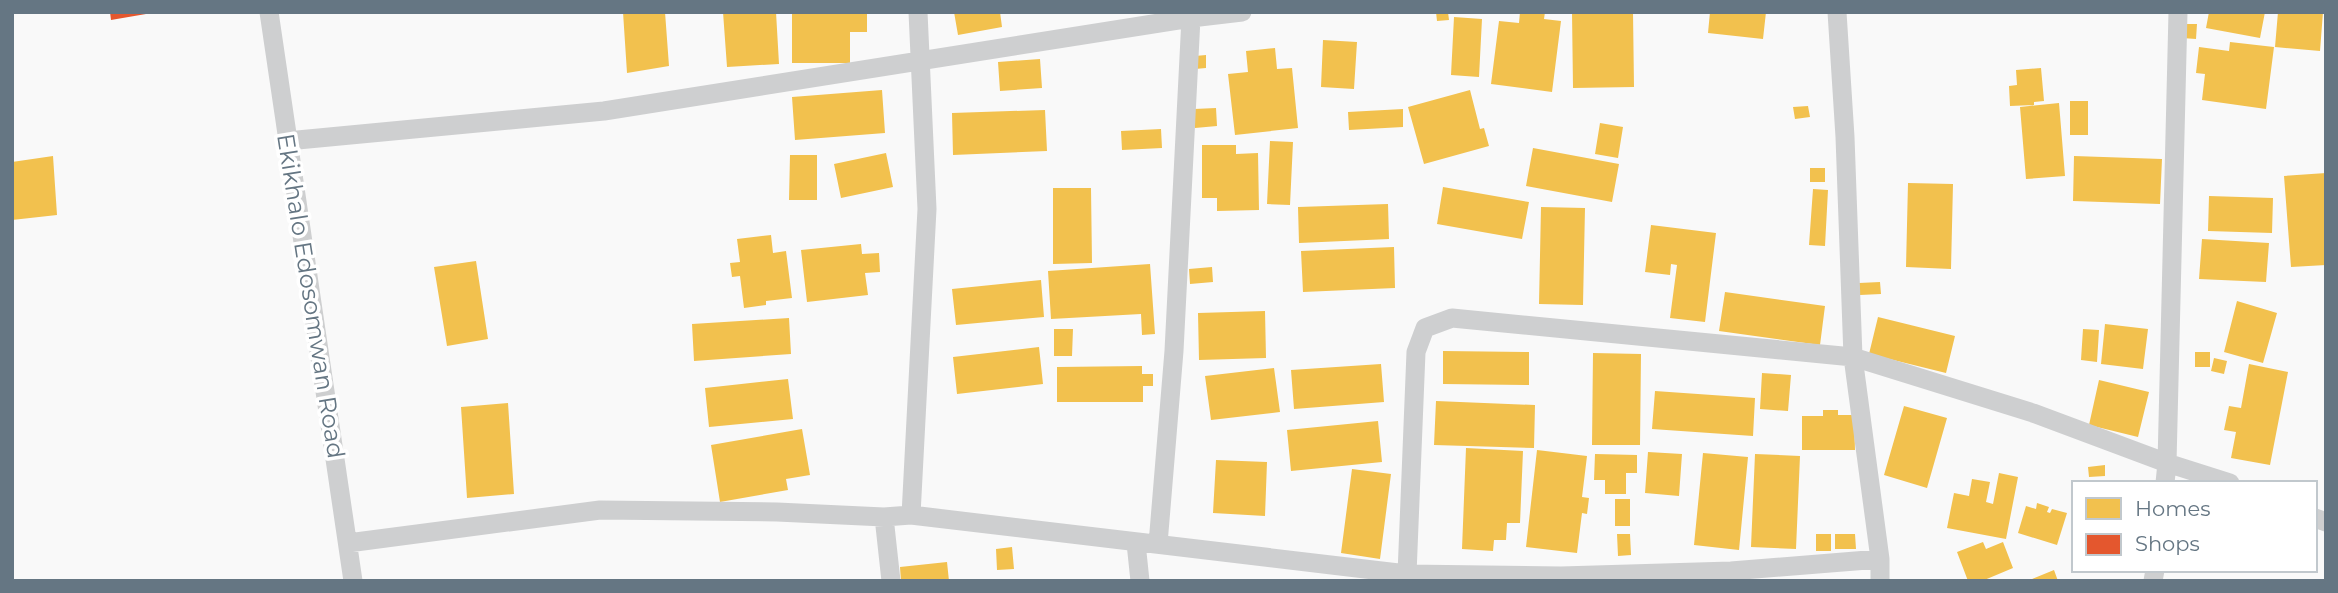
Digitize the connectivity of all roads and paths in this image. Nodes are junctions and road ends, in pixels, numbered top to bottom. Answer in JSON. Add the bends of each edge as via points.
{"nodes":[{"id":1,"x":269,"y":12,"type":"edge"},
{"id":2,"x":918,"y":12,"type":"edge"},
{"id":3,"x":1242,"y":12,"type":"edge"},
{"id":4,"x":1837,"y":12,"type":"edge"},
{"id":5,"x":2178,"y":12,"type":"edge"},
{"id":6,"x":1191,"y":18,"type":"junction"},
{"id":7,"x":921,"y":61,"type":"junction"},
{"id":8,"x":287,"y":141,"type":"junction"},
{"id":9,"x":1853,"y":357,"type":"junction"},
{"id":10,"x":2166,"y":473,"type":"edge"},
{"id":11,"x":2217,"y":481,"type":"edge"},
{"id":12,"x":911,"y":515,"type":"junction"},
{"id":13,"x":884,"y":517,"type":"junction"},
{"id":14,"x":348,"y":543,"type":"junction"},
{"id":15,"x":1136,"y":543,"type":"junction"},
{"id":16,"x":1158,"y":544,"type":"junction"},
{"id":17,"x":1880,"y":559,"type":"junction"},
{"id":18,"x":1407,"y":574,"type":"junction"},
{"id":19,"x":1731,"y":576,"type":"edge"},
{"id":20,"x":353,"y":581,"type":"edge"},
{"id":21,"x":891,"y":581,"type":"edge"},
{"id":22,"x":1140,"y":581,"type":"edge"},
{"id":23,"x":1880,"y":581,"type":"edge"}],
"edges":[{"from":1,"to":8,"type":"street","name":"Ekikhalo Edosomwan Road"},
{"from":2,"to":7,"type":"street"},
{"from":3,"to":6,"type":"street"},
{"from":4,"to":9,"type":"street"},
{"from":5,"to":10,"type":"street"},
{"from":6,"to":7,"type":"street"},
{"from":6,"to":16,"type":"street","via":[[1174,351]]},
{"from":7,"to":8,"type":"street","via":[[604,111]]},
{"from":7,"to":12,"type":"street","via":[[927,209]]},
{"from":8,"to":14,"type":"street","name":"Ekikhalo Edosomwan Road"},
{"from":9,"to":10,"type":"street","via":[[2033,413]]},
{"from":9,"to":17,"type":"street"},
{"from":9,"to":18,"type":"street","via":[[1452,318],[1426,328],[1416,352]]},
{"from":10,"to":11,"type":"street"},
{"from":12,"to":13,"type":"street"},
{"from":12,"to":15,"type":"street"},
{"from":13,"to":14,"type":"street","via":[[600,510]]},
{"from":13,"to":21,"type":"street"},
{"from":14,"to":20,"type":"street","name":"Ekikhalo Edosomwan Road"},
{"from":15,"to":16,"type":"street"},
{"from":15,"to":22,"type":"street"},
{"from":16,"to":18,"type":"street"},
{"from":17,"to":19,"type":"street"},
{"from":17,"to":23,"type":"street"},
{"from":18,"to":19,"type":"street"}]}
